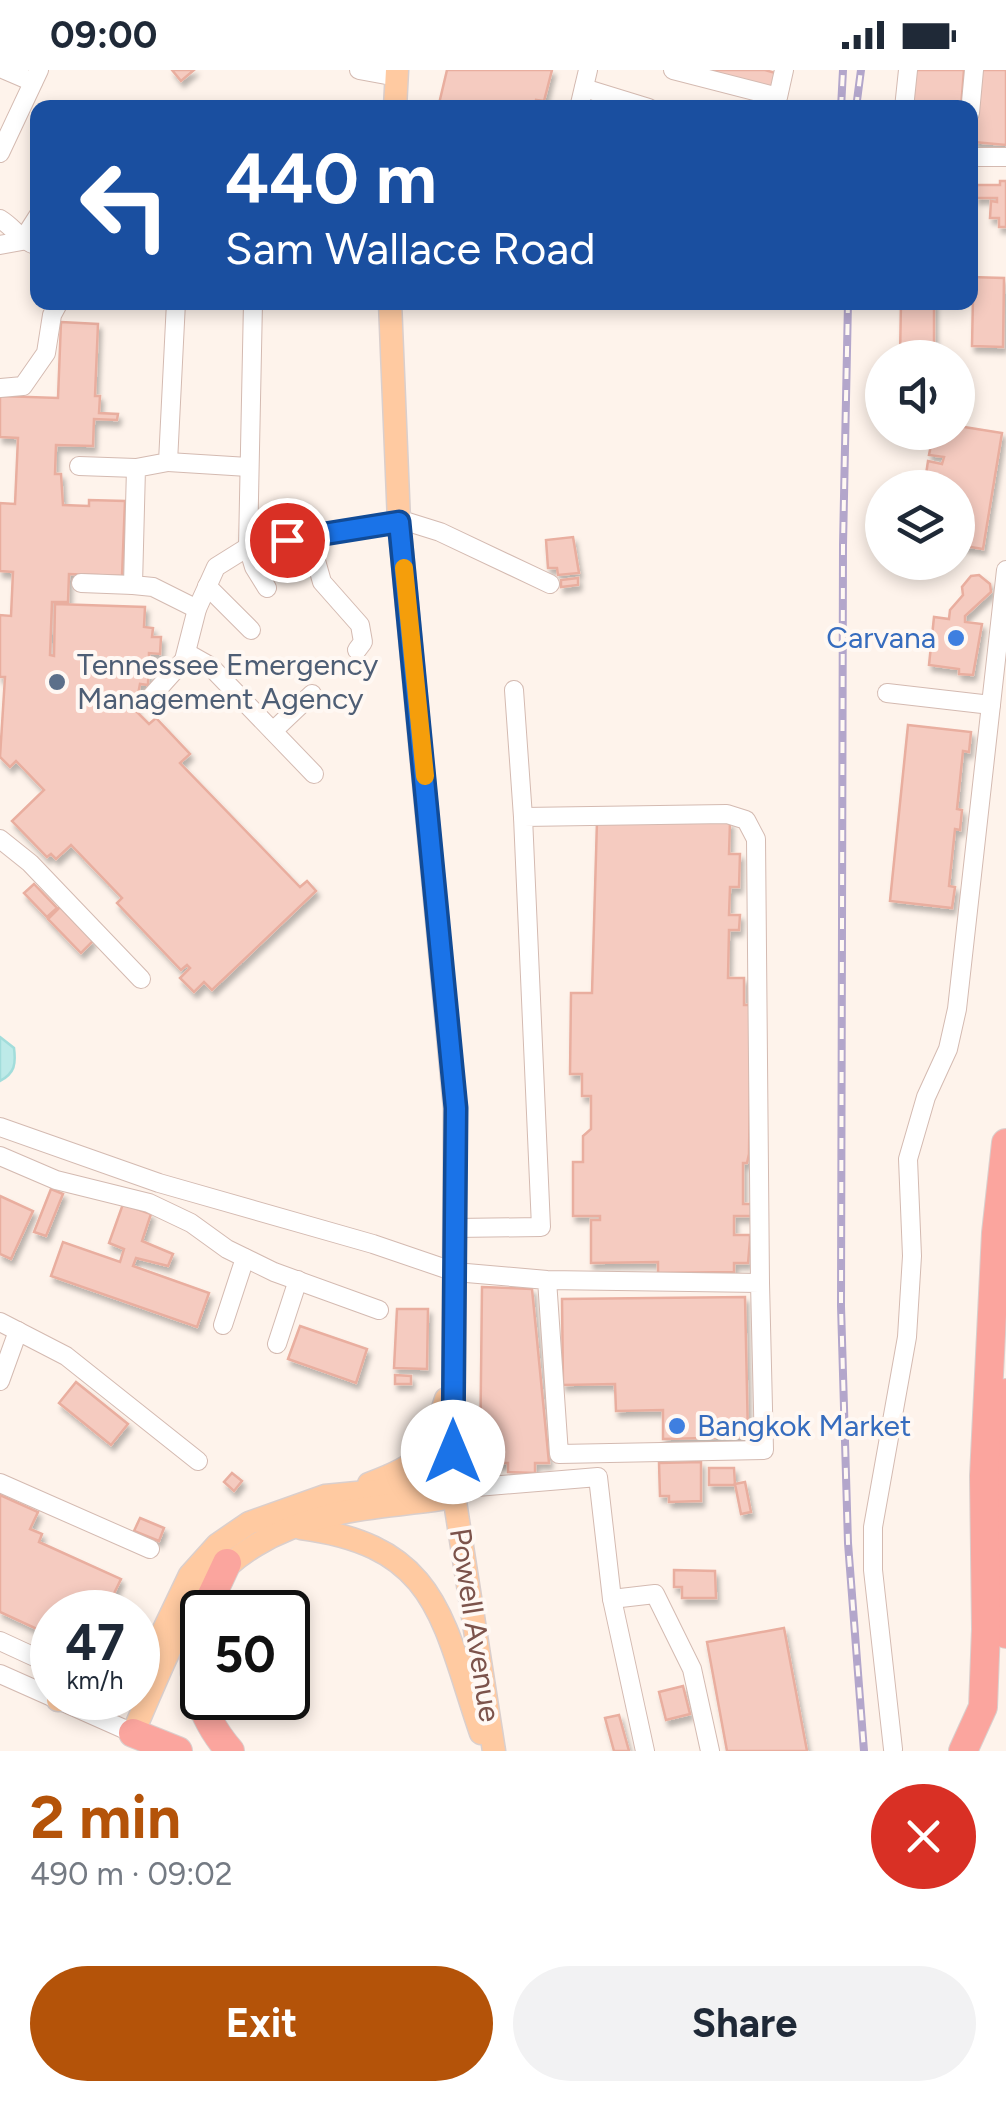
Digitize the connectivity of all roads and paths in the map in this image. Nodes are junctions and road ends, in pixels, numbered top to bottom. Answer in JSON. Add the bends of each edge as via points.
{"nodes":[{"id":1,"x":5,"y":70,"type":"edge"},
{"id":2,"x":360,"y":70,"type":"edge"},
{"id":3,"x":673,"y":70,"type":"edge"},
{"id":4,"x":784,"y":70,"type":"edge"},
{"id":5,"x":908,"y":70,"type":"edge"},
{"id":6,"x":974,"y":70,"type":"edge"},
{"id":7,"x":397,"y":73,"type":"edge"},
{"id":8,"x":36,"y":76,"type":"edge"},
{"id":9,"x":586,"y":79,"type":"edge"},
{"id":10,"x":395,"y":100,"type":"edge"},
{"id":11,"x":632,"y":100,"type":"edge"},
{"id":12,"x":905,"y":100,"type":"edge"},
{"id":13,"x":971,"y":100,"type":"edge"},
{"id":14,"x":0,"y":153,"type":"edge"},
{"id":15,"x":978,"y":157,"type":"edge"},
{"id":16,"x":1006,"y":157,"type":"edge"},
{"id":17,"x":0,"y":219,"type":"edge"},
{"id":18,"x":30,"y":244,"type":"edge"},
{"id":19,"x":0,"y":245,"type":"edge"},
{"id":20,"x":55,"y":310,"type":"edge"},
{"id":21,"x":176,"y":310,"type":"edge"},
{"id":22,"x":253,"y":310,"type":"edge"},
{"id":23,"x":390,"y":310,"type":"edge"},
{"id":24,"x":0,"y":388,"type":"edge"},
{"id":25,"x":168,"y":462,"type":"junction"},
{"id":26,"x":79,"y":466,"type":"dead end"},
{"id":27,"x":248,"y":467,"type":"junction"},
{"id":28,"x":136,"y":468,"type":"junction"},
{"id":29,"x":399,"y":522,"type":"junction"},
{"id":30,"x":309,"y":536,"type":"junction"},
{"id":31,"x":248,"y":547,"type":"junction"},
{"id":32,"x":1006,"y":570,"type":"edge"},
{"id":33,"x":81,"y":584,"type":"dead end"},
{"id":34,"x":550,"y":584,"type":"dead end"},
{"id":35,"x":134,"y":585,"type":"junction"},
{"id":36,"x":207,"y":586,"type":"junction"},
{"id":37,"x":267,"y":588,"type":"dead end"},
{"id":38,"x":198,"y":610,"type":"junction"},
{"id":39,"x":251,"y":630,"type":"dead end"},
{"id":40,"x":357,"y":650,"type":"dead end"},
{"id":41,"x":187,"y":653,"type":"junction"},
{"id":42,"x":514,"y":690,"type":"dead end"},
{"id":43,"x":888,"y":693,"type":"dead end"},
{"id":44,"x":312,"y":694,"type":"dead end"},
{"id":45,"x":149,"y":699,"type":"dead end"},
{"id":46,"x":991,"y":705,"type":"junction"},
{"id":47,"x":273,"y":731,"type":"junction"},
{"id":48,"x":314,"y":774,"type":"dead end"},
{"id":49,"x":523,"y":817,"type":"junction"},
{"id":50,"x":0,"y":839,"type":"edge"},
{"id":51,"x":141,"y":979,"type":"dead end"},
{"id":52,"x":0,"y":1127,"type":"edge"},
{"id":53,"x":1006,"y":1143,"type":"edge"},
{"id":54,"x":48,"y":1144,"type":"junction"},
{"id":55,"x":0,"y":1156,"type":"edge"},
{"id":56,"x":37,"y":1172,"type":"junction"},
{"id":57,"x":456,"y":1228,"type":"junction"},
{"id":58,"x":245,"y":1258,"type":"junction"},
{"id":59,"x":455,"y":1272,"type":"junction"},
{"id":60,"x":298,"y":1280,"type":"junction"},
{"id":61,"x":547,"y":1280,"type":"junction"},
{"id":62,"x":760,"y":1283,"type":"junction"},
{"id":63,"x":379,"y":1310,"type":"dead end"},
{"id":64,"x":0,"y":1322,"type":"edge"},
{"id":65,"x":223,"y":1325,"type":"dead end"},
{"id":66,"x":18,"y":1330,"type":"junction"},
{"id":67,"x":278,"y":1344,"type":"dead end"},
{"id":68,"x":454,"y":1377,"type":"junction"},
{"id":69,"x":0,"y":1380,"type":"edge"},
{"id":70,"x":1006,"y":1392,"type":"edge"},
{"id":71,"x":597,"y":1454,"type":"junction"},
{"id":72,"x":198,"y":1461,"type":"dead end"},
{"id":73,"x":598,"y":1478,"type":"junction"},
{"id":74,"x":0,"y":1483,"type":"edge"},
{"id":75,"x":453,"y":1488,"type":"junction"},
{"id":76,"x":350,"y":1492,"type":"junction"},
{"id":77,"x":298,"y":1528,"type":"junction"},
{"id":78,"x":150,"y":1549,"type":"dead end"},
{"id":79,"x":227,"y":1563,"type":"junction"},
{"id":80,"x":214,"y":1590,"type":"edge"},
{"id":81,"x":612,"y":1599,"type":"junction"},
{"id":82,"x":160,"y":1632,"type":"edge"},
{"id":83,"x":1006,"y":1634,"type":"edge"},
{"id":84,"x":0,"y":1641,"type":"edge"},
{"id":85,"x":30,"y":1655,"type":"edge"},
{"id":86,"x":0,"y":1674,"type":"edge"},
{"id":87,"x":30,"y":1687,"type":"edge"},
{"id":88,"x":103,"y":1720,"type":"edge"},
{"id":89,"x":128,"y":1720,"type":"edge"},
{"id":90,"x":209,"y":1720,"type":"edge"},
{"id":91,"x":126,"y":1730,"type":"junction"},
{"id":92,"x":893,"y":1749,"type":"edge"},
{"id":93,"x":169,"y":1751,"type":"edge"},
{"id":94,"x":178,"y":1751,"type":"edge"},
{"id":95,"x":230,"y":1751,"type":"edge"},
{"id":96,"x":491,"y":1751,"type":"edge"},
{"id":97,"x":644,"y":1751,"type":"edge"},
{"id":98,"x":710,"y":1751,"type":"edge"},
{"id":99,"x":962,"y":1751,"type":"edge"}],
"edges":[{"from":1,"to":8,"type":"street"},
{"from":2,"to":7,"type":"street"},
{"from":3,"to":4,"type":"street","via":[[778,97]]},
{"from":5,"to":12,"type":"street"},
{"from":6,"to":13,"type":"street"},
{"from":7,"to":10,"type":"main road"},
{"from":8,"to":14,"type":"street"},
{"from":9,"to":11,"type":"street"},
{"from":15,"to":16,"type":"street"},
{"from":17,"to":18,"type":"street"},
{"from":18,"to":19,"type":"street"},
{"from":20,"to":24,"type":"street","via":[[46,353],[23,386]]},
{"from":21,"to":25,"type":"street"},
{"from":22,"to":27,"type":"street"},
{"from":23,"to":29,"type":"main road","name":"Powell Avenue"},
{"from":25,"to":27,"type":"street"},
{"from":25,"to":28,"type":"street"},
{"from":26,"to":28,"type":"street"},
{"from":27,"to":31,"type":"street"},
{"from":28,"to":35,"type":"street"},
{"from":29,"to":30,"type":"street"},
{"from":29,"to":34,"type":"street","via":[[440,532]]},
{"from":29,"to":57,"type":"main road","name":"Powell Avenue","via":[[456,1108]]},
{"from":30,"to":31,"type":"street"},
{"from":30,"to":40,"type":"street","via":[[322,582],[360,625]]},
{"from":31,"to":36,"type":"street","via":[[216,567]]},
{"from":31,"to":37,"type":"street"},
{"from":32,"to":46,"type":"street"},
{"from":33,"to":35,"type":"street"},
{"from":35,"to":38,"type":"street","via":[[153,587]]},
{"from":36,"to":38,"type":"street"},
{"from":36,"to":39,"type":"street"},
{"from":38,"to":41,"type":"street"},
{"from":41,"to":45,"type":"street"},
{"from":41,"to":47,"type":"street","via":[[210,666]]},
{"from":42,"to":49,"type":"street"},
{"from":43,"to":46,"type":"street"},
{"from":44,"to":47,"type":"street"},
{"from":46,"to":92,"type":"street","via":[[957,1010],[908,1159],[908,1336],[873,1527]]},
{"from":47,"to":48,"type":"street"},
{"from":49,"to":57,"type":"street","via":[[541,1227]]},
{"from":49,"to":62,"type":"street","via":[[726,814],[742,817],[753,829]]},
{"from":50,"to":51,"type":"street"},
{"from":52,"to":54,"type":"street"},
{"from":53,"to":99,"type":"highway","via":[[984,1476],[983,1707]]},
{"from":54,"to":56,"type":"street"},
{"from":54,"to":59,"type":"street"},
{"from":55,"to":56,"type":"street"},
{"from":56,"to":58,"type":"street","via":[[149,1203]]},
{"from":57,"to":59,"type":"main road","name":"Powell Avenue"},
{"from":58,"to":60,"type":"street"},
{"from":58,"to":65,"type":"street"},
{"from":59,"to":61,"type":"street"},
{"from":59,"to":68,"type":"main road","name":"Powell Avenue"},
{"from":60,"to":63,"type":"street"},
{"from":60,"to":67,"type":"street"},
{"from":61,"to":62,"type":"street"},
{"from":61,"to":71,"type":"street","via":[[559,1454]]},
{"from":62,"to":71,"type":"street","via":[[764,1450]]},
{"from":64,"to":66,"type":"street"},
{"from":66,"to":69,"type":"street"},
{"from":66,"to":72,"type":"street","via":[[80,1366]]},
{"from":68,"to":75,"type":"main road","name":"Powell Avenue"},
{"from":68,"to":76,"type":"main road","via":[[433,1441],[408,1469]]},
{"from":70,"to":83,"type":"highway"},
{"from":71,"to":73,"type":"street"},
{"from":73,"to":75,"type":"street"},
{"from":73,"to":81,"type":"street"},
{"from":74,"to":78,"type":"street"},
{"from":75,"to":76,"type":"main road"},
{"from":75,"to":77,"type":"main road","via":[[440,1499],[327,1516]]},
{"from":75,"to":96,"type":"main road","name":"Powell Avenue"},
{"from":76,"to":82,"type":"main road","via":[[268,1514],[217,1545],[180,1592]]},
{"from":77,"to":79,"type":"main road","via":[[260,1540]]},
{"from":77,"to":96,"type":"main road","via":[[373,1546],[422,1584],[441,1616]]},
{"from":79,"to":80,"type":"highway"},
{"from":79,"to":91,"type":"main road","via":[[182,1625]]},
{"from":81,"to":97,"type":"street"},
{"from":81,"to":98,"type":"street","via":[[655,1594],[692,1669]]},
{"from":84,"to":85,"type":"street"},
{"from":86,"to":87,"type":"street"},
{"from":88,"to":91,"type":"street"},
{"from":89,"to":91,"type":"main road"},
{"from":90,"to":95,"type":"highway"},
{"from":91,"to":93,"type":"highway"},
{"from":91,"to":94,"type":"highway"}]}
